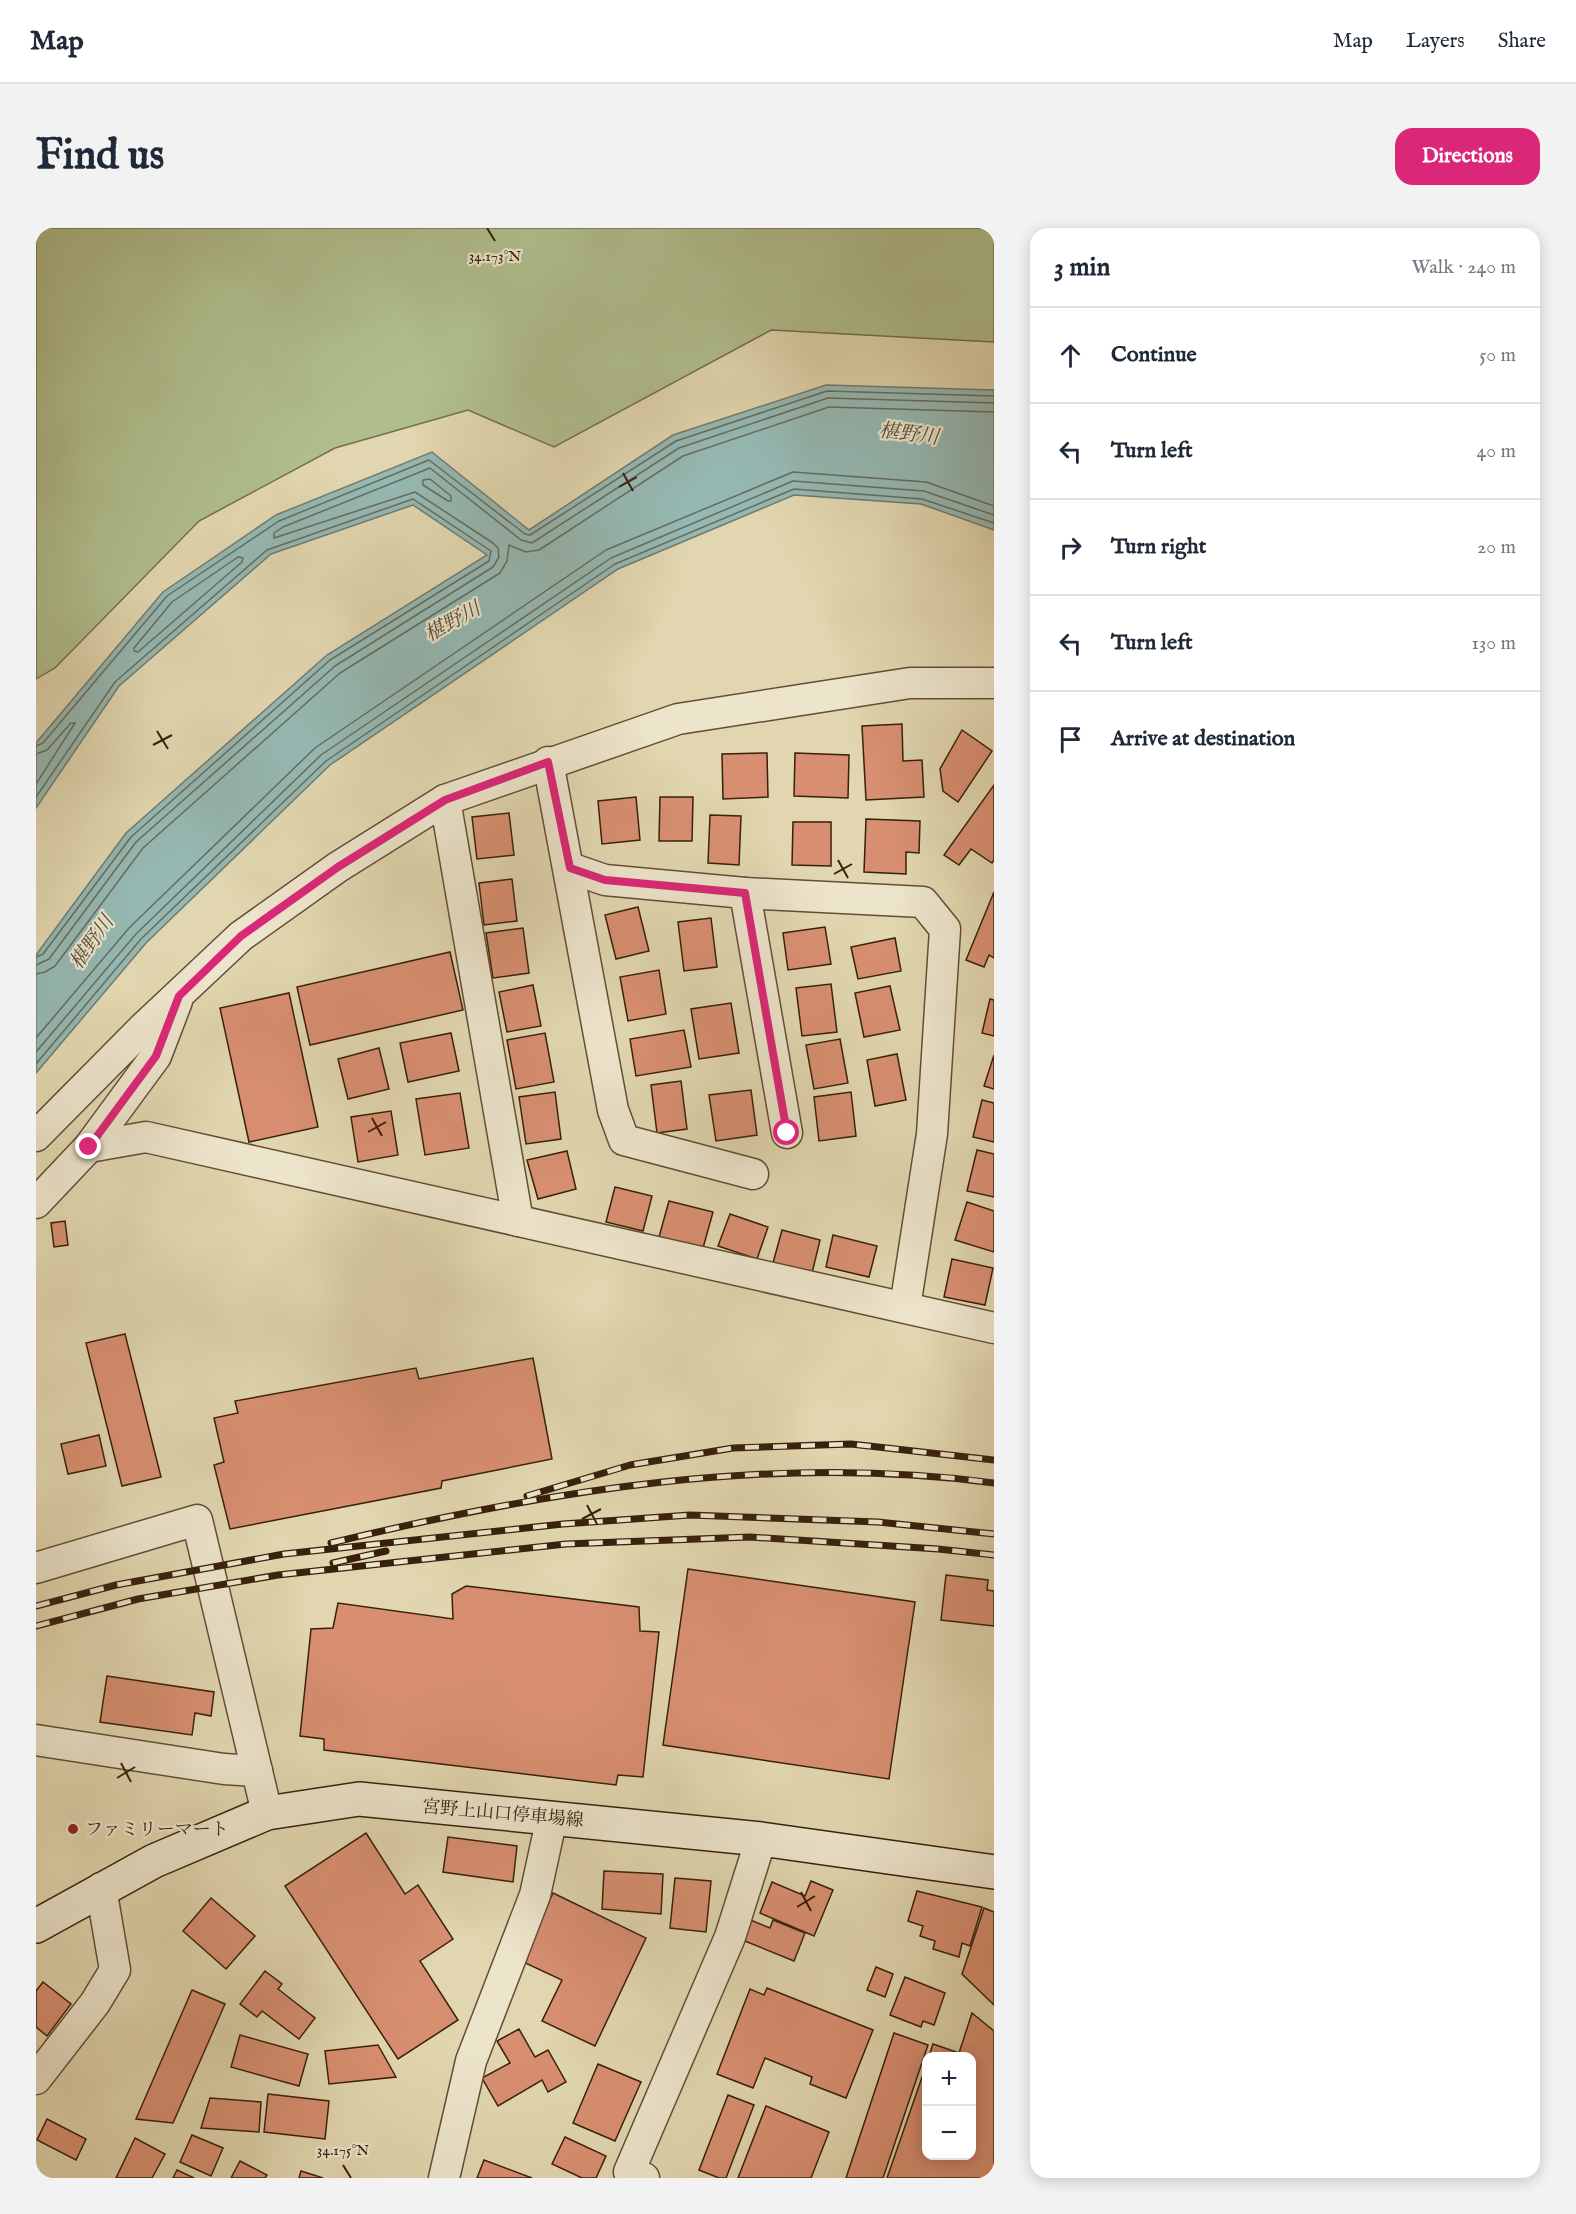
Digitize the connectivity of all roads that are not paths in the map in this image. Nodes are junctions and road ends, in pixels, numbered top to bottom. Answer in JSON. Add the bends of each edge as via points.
{"nodes":[{"id":1,"x":994,"y":683,"type":"edge"},
{"id":2,"x":548,"y":762,"type":"junction"},
{"id":3,"x":445,"y":800,"type":"junction"},
{"id":4,"x":570,"y":868,"type":"junction"},
{"id":5,"x":745,"y":893,"type":"junction"},
{"id":6,"x":179,"y":996,"type":"junction"},
{"id":7,"x":787,"y":1133,"type":"dead end"},
{"id":8,"x":36,"y":1136,"type":"edge"},
{"id":9,"x":89,"y":1147,"type":"junction"},
{"id":10,"x":753,"y":1174,"type":"dead end"},
{"id":11,"x":36,"y":1203,"type":"edge"},
{"id":12,"x":519,"y":1221,"type":"junction"},
{"id":13,"x":905,"y":1307,"type":"junction"},
{"id":14,"x":994,"y":1328,"type":"edge"},
{"id":15,"x":36,"y":1568,"type":"edge"},
{"id":16,"x":36,"y":1740,"type":"edge"},
{"id":17,"x":256,"y":1771,"type":"junction"},
{"id":18,"x":267,"y":1813,"type":"junction"},
{"id":19,"x":552,"y":1817,"type":"junction"},
{"id":20,"x":761,"y":1839,"type":"junction"},
{"id":21,"x":994,"y":1872,"type":"edge"},
{"id":22,"x":101,"y":1888,"type":"junction"},
{"id":23,"x":36,"y":1926,"type":"edge"},
{"id":24,"x":36,"y":2079,"type":"edge"},
{"id":25,"x":444,"y":2178,"type":"edge"},
{"id":26,"x":644,"y":2178,"type":"edge"}],
"edges":[{"from":1,"to":2,"type":"street","via":[[910,683],[678,719]]},
{"from":2,"to":3,"type":"street"},
{"from":2,"to":4,"type":"street"},
{"from":3,"to":6,"type":"street","via":[[338,867],[241,936]]},
{"from":3,"to":12,"type":"street"},
{"from":4,"to":5,"type":"street","via":[[605,880]]},
{"from":4,"to":10,"type":"street","via":[[613,1110],[624,1140]]},
{"from":5,"to":7,"type":"street"},
{"from":5,"to":13,"type":"street","via":[[923,902],[945,929],[932,1134]]},
{"from":6,"to":8,"type":"street"},
{"from":6,"to":9,"type":"street","via":[[156,1056]]},
{"from":9,"to":11,"type":"street"},
{"from":9,"to":12,"type":"street","via":[[146,1137]]},
{"from":12,"to":13,"type":"street"},
{"from":13,"to":14,"type":"street"},
{"from":15,"to":17,"type":"street","via":[[197,1520]]},
{"from":16,"to":17,"type":"street"},
{"from":17,"to":18,"type":"street"},
{"from":18,"to":19,"type":"main road","name":"宮野上山口停車場線","via":[[359,1799]]},
{"from":18,"to":22,"type":"main road","name":"宮野上山口停車場線"},
{"from":19,"to":20,"type":"main road","name":"宮野上山口停車場線"},
{"from":19,"to":25,"type":"street","via":[[535,1895],[471,2061]]},
{"from":20,"to":21,"type":"main road","name":"宮野上山口停車場線"},
{"from":20,"to":26,"type":"street","via":[[730,1936],[629,2172]]},
{"from":22,"to":23,"type":"main road","name":"宮野上山口停車場線"},
{"from":22,"to":24,"type":"street","via":[[115,1970],[95,2003]]}]}
